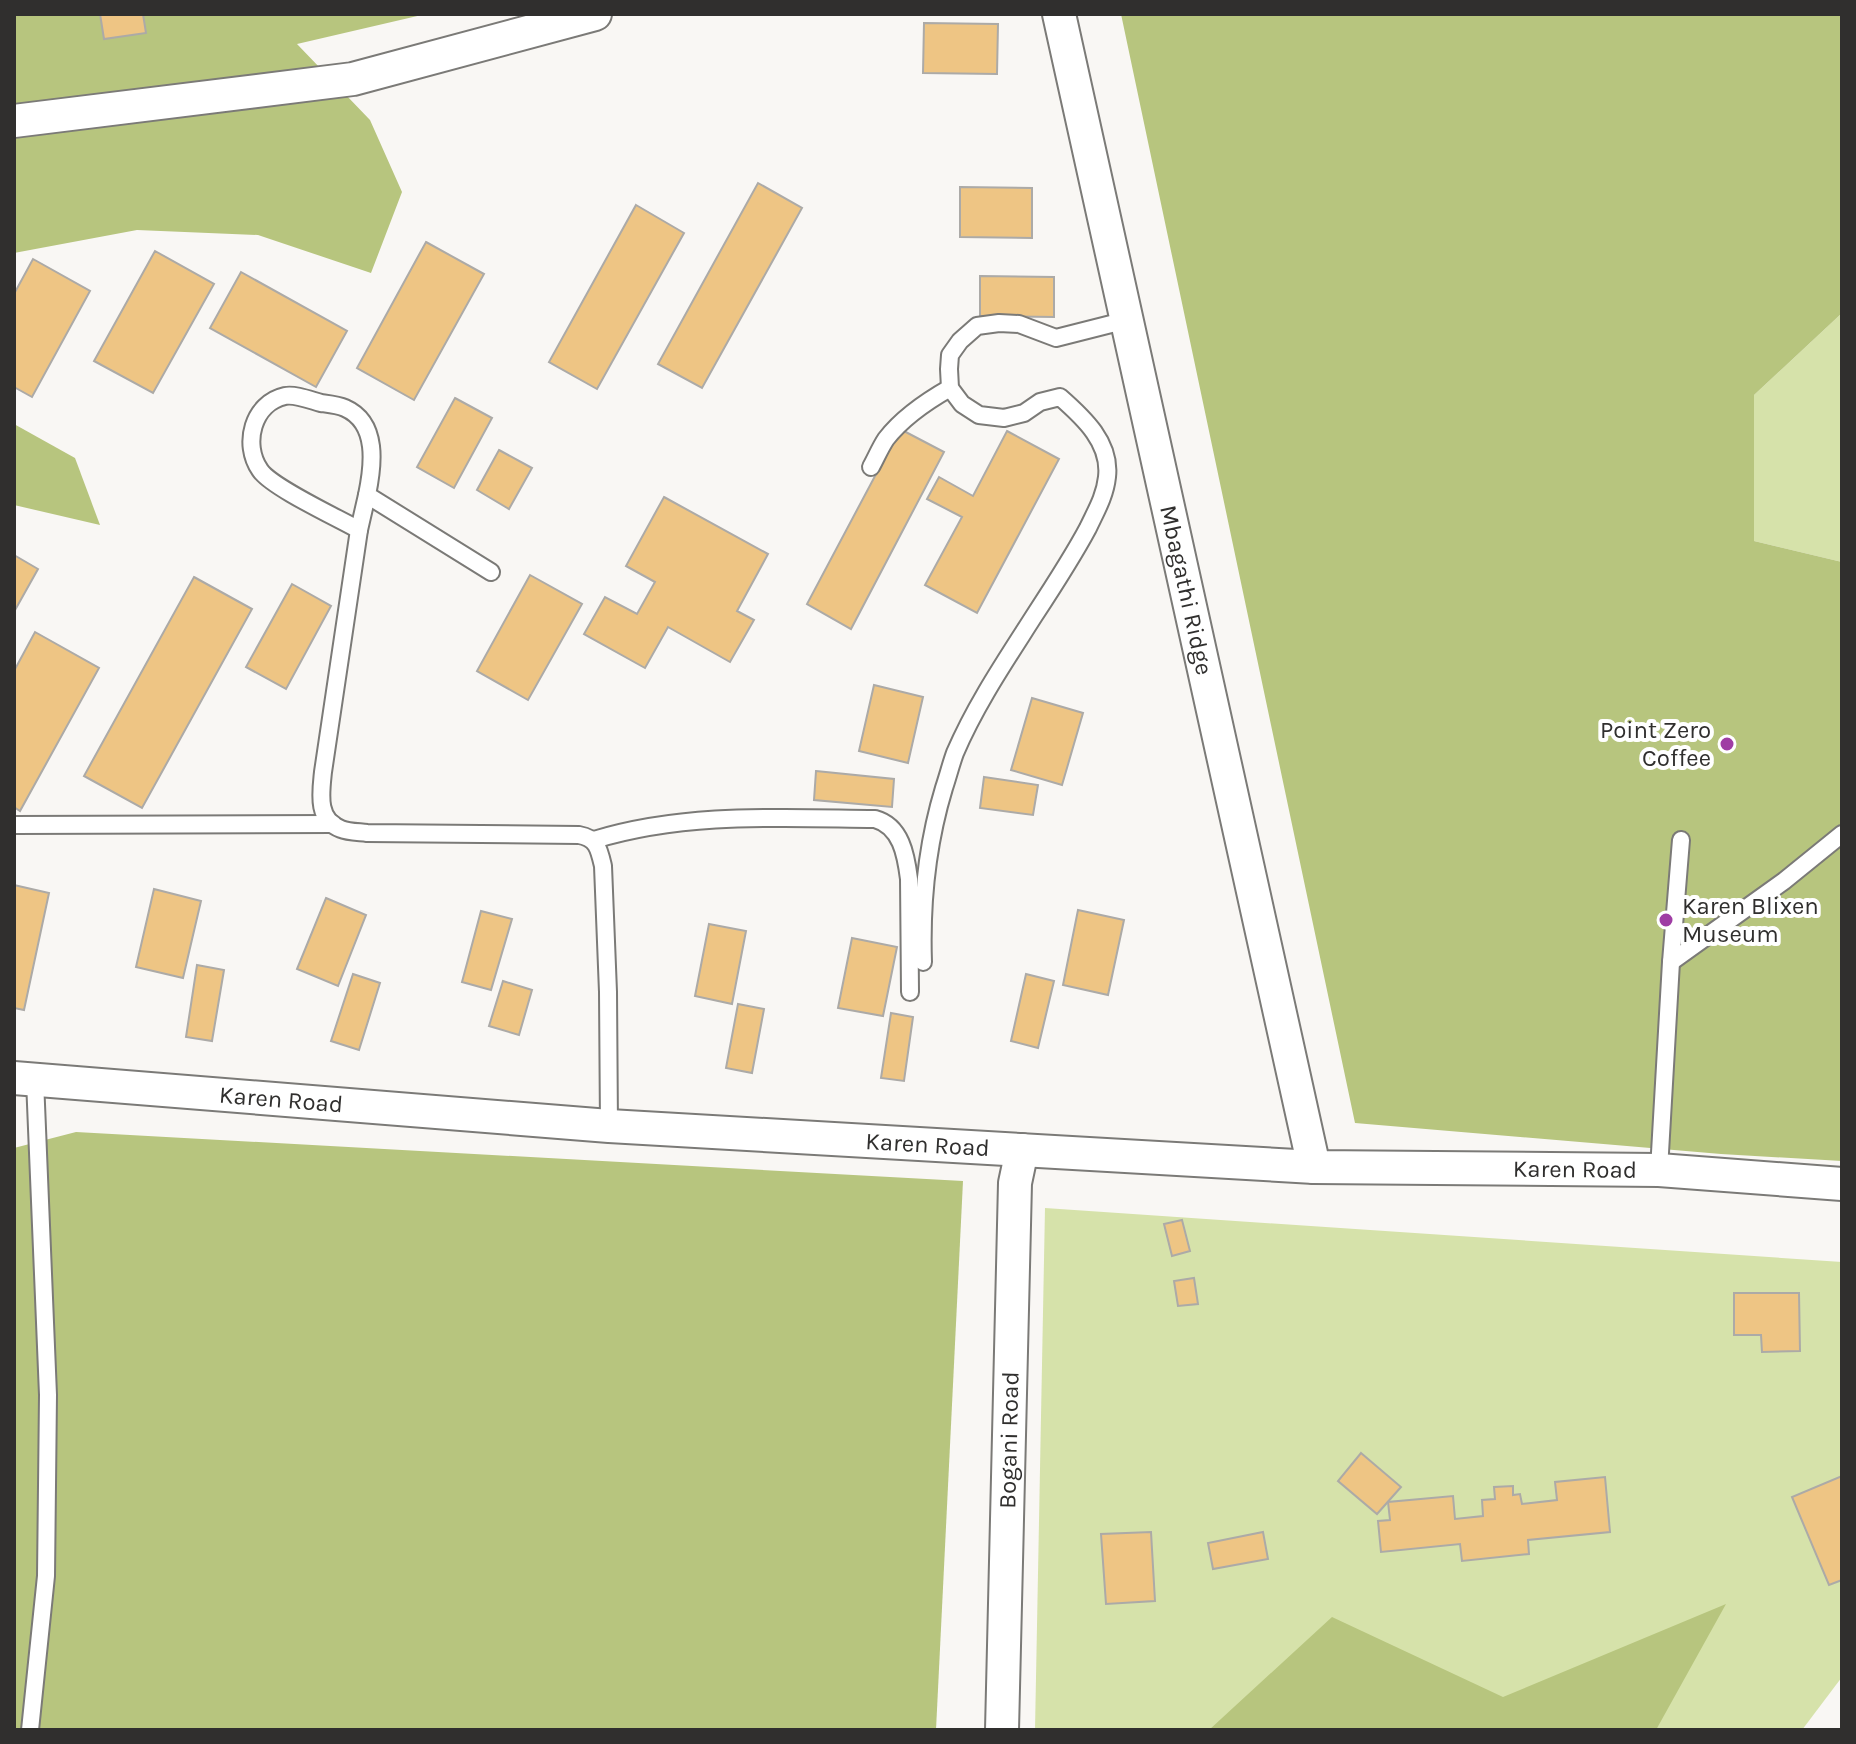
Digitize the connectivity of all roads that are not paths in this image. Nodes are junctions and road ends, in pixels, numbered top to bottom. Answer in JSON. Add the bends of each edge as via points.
{"nodes":[{"id":1,"x":595,"y":14,"type":"edge"},
{"id":2,"x":1059,"y":14,"type":"edge"},
{"id":3,"x":14,"y":121,"type":"edge"},
{"id":4,"x":1127,"y":320,"type":"junction"},
{"id":5,"x":950,"y":388,"type":"junction"},
{"id":6,"x":871,"y":467,"type":"dead end"},
{"id":7,"x":367,"y":495,"type":"junction"},
{"id":8,"x":359,"y":530,"type":"junction"},
{"id":9,"x":491,"y":572,"type":"dead end"},
{"id":10,"x":333,"y":824,"type":"junction"},
{"id":11,"x":14,"y":825,"type":"edge"},
{"id":12,"x":1842,"y":834,"type":"edge"},
{"id":13,"x":594,"y":840,"type":"junction"},
{"id":14,"x":1681,"y":840,"type":"dead end"},
{"id":15,"x":923,"y":962,"type":"dead end"},
{"id":16,"x":1671,"y":962,"type":"junction"},
{"id":17,"x":910,"y":992,"type":"dead end"},
{"id":18,"x":24,"y":1079,"type":"edge"},
{"id":19,"x":609,"y":1126,"type":"junction"},
{"id":20,"x":1022,"y":1150,"type":"junction"},
{"id":21,"x":1314,"y":1167,"type":"junction"},
{"id":22,"x":1659,"y":1170,"type":"junction"},
{"id":23,"x":1842,"y":1184,"type":"edge"},
{"id":24,"x":30,"y":1730,"type":"edge"},
{"id":25,"x":1002,"y":1730,"type":"edge"}],
"edges":[{"from":1,"to":3,"type":"street","via":[[353,79]]},
{"from":2,"to":4,"type":"street","name":"Mbagathi Ridge"},
{"from":4,"to":5,"type":"lane","via":[[1056,338],[1019,324],[977,326],[950,355]]},
{"from":4,"to":21,"type":"street","name":"Mbagathi Ridge"},
{"from":5,"to":6,"type":"lane","via":[[903,422]]},
{"from":5,"to":15,"type":"lane","via":[[979,415],[1004,418],[1060,397],[1096,433],[1108,475],[1104,496],[1075,552],[984,695],[955,754],[929,852]]},
{"from":7,"to":8,"type":"lane"},
{"from":7,"to":8,"type":"lane","via":[[371,443],[354,415],[288,395],[272,400],[259,415],[250,431],[260,471]]},
{"from":7,"to":9,"type":"lane"},
{"from":8,"to":10,"type":"lane","via":[[320,797]]},
{"from":10,"to":11,"type":"lane"},
{"from":10,"to":13,"type":"lane","via":[[367,833],[579,835]]},
{"from":12,"to":16,"type":"lane"},
{"from":13,"to":17,"type":"lane","via":[[651,825],[710,820],[886,822],[903,844],[907,861]]},
{"from":13,"to":19,"type":"lane","via":[[603,866]]},
{"from":14,"to":16,"type":"lane"},
{"from":16,"to":22,"type":"lane"},
{"from":18,"to":19,"type":"street","name":"Karen Road"},
{"from":18,"to":24,"type":"lane","via":[[48,1395],[46,1576]]},
{"from":19,"to":20,"type":"street","name":"Karen Road"},
{"from":20,"to":21,"type":"street","name":"Karen Road"},
{"from":20,"to":25,"type":"street","name":"Bogani Road","via":[[1015,1183]]},
{"from":21,"to":22,"type":"street","name":"Karen Road"},
{"from":22,"to":23,"type":"street","name":"Karen Road"}]}
